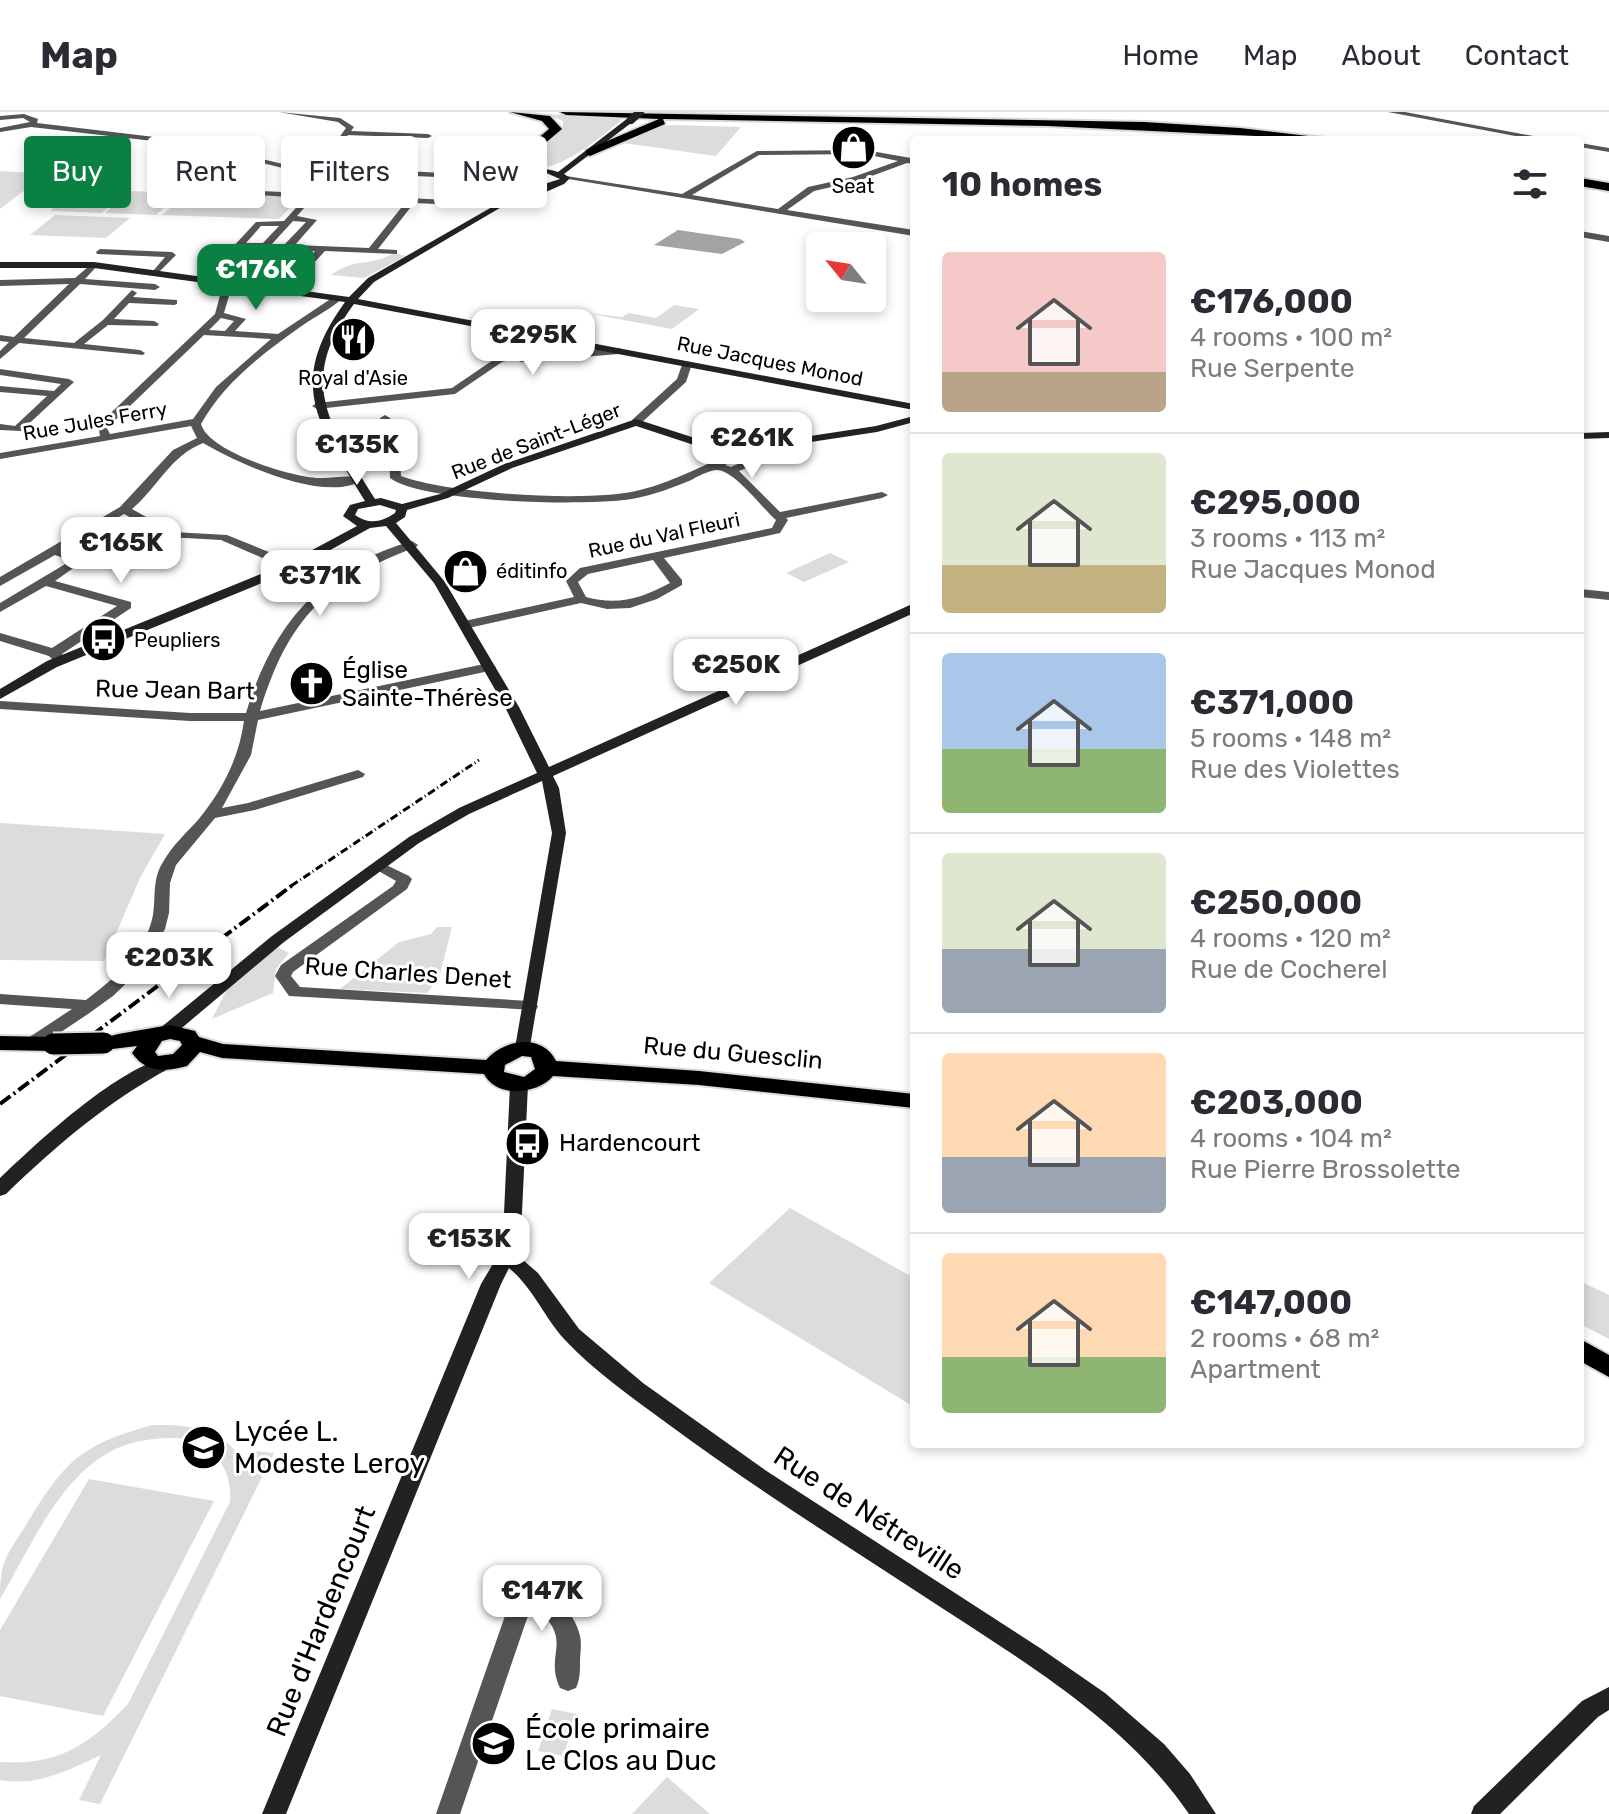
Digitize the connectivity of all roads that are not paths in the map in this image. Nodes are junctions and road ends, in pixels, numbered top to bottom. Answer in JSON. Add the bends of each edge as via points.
{"nodes":[{"id":1,"x":35,"y":112,"type":"edge"},
{"id":2,"x":283,"y":112,"type":"edge"},
{"id":3,"x":516,"y":112,"type":"edge"},
{"id":4,"x":566,"y":112,"type":"edge"},
{"id":5,"x":640,"y":112,"type":"edge"},
{"id":6,"x":702,"y":112,"type":"edge"},
{"id":7,"x":897,"y":112,"type":"edge"},
{"id":8,"x":939,"y":112,"type":"edge"},
{"id":9,"x":1037,"y":112,"type":"edge"},
{"id":10,"x":1392,"y":112,"type":"edge"},
{"id":11,"x":654,"y":113,"type":"edge"},
{"id":12,"x":904,"y":113,"type":"edge"},
{"id":13,"x":24,"y":116,"type":"junction"},
{"id":14,"x":628,"y":116,"type":"edge"},
{"id":15,"x":741,"y":117,"type":"junction"},
{"id":16,"x":0,"y":118,"type":"edge"},
{"id":17,"x":31,"y":125,"type":"junction"},
{"id":18,"x":1,"y":131,"type":"edge"},
{"id":19,"x":346,"y":133,"type":"junction"},
{"id":20,"x":344,"y":136,"type":"edge"},
{"id":21,"x":428,"y":136,"type":"dead end"},
{"id":22,"x":547,"y":136,"type":"edge"},
{"id":23,"x":1313,"y":136,"type":"edge"},
{"id":24,"x":1318,"y":136,"type":"edge"},
{"id":25,"x":1527,"y":136,"type":"edge"},
{"id":26,"x":1584,"y":146,"type":"edge"},
{"id":27,"x":1609,"y":150,"type":"edge"},
{"id":28,"x":590,"y":152,"type":"junction"},
{"id":29,"x":910,"y":160,"type":"edge"},
{"id":30,"x":910,"y":161,"type":"edge"},
{"id":31,"x":281,"y":166,"type":"edge"},
{"id":32,"x":547,"y":169,"type":"edge"},
{"id":33,"x":547,"y":171,"type":"edge"},
{"id":34,"x":563,"y":178,"type":"junction"},
{"id":35,"x":1584,"y":182,"type":"edge"},
{"id":36,"x":547,"y":186,"type":"edge"},
{"id":37,"x":1609,"y":186,"type":"edge"},
{"id":38,"x":683,"y":197,"type":"junction"},
{"id":39,"x":300,"y":208,"type":"edge"},
{"id":40,"x":406,"y":208,"type":"edge"},
{"id":41,"x":497,"y":208,"type":"edge"},
{"id":42,"x":507,"y":208,"type":"edge"},
{"id":43,"x":779,"y":212,"type":"junction"},
{"id":44,"x":289,"y":220,"type":"junction"},
{"id":45,"x":910,"y":232,"type":"edge"},
{"id":46,"x":1584,"y":235,"type":"edge"},
{"id":47,"x":1609,"y":239,"type":"edge"},
{"id":48,"x":240,"y":245,"type":"junction"},
{"id":49,"x":266,"y":246,"type":"junction"},
{"id":50,"x":287,"y":248,"type":"junction"},
{"id":51,"x":322,"y":249,"type":"junction"},
{"id":52,"x":371,"y":251,"type":"junction"},
{"id":53,"x":100,"y":252,"type":"dead end"},
{"id":54,"x":394,"y":252,"type":"dead end"},
{"id":55,"x":0,"y":265,"type":"edge"},
{"id":56,"x":94,"y":265,"type":"junction"},
{"id":57,"x":157,"y":271,"type":"junction"},
{"id":58,"x":208,"y":279,"type":"junction"},
{"id":59,"x":77,"y":281,"type":"junction"},
{"id":60,"x":232,"y":283,"type":"junction"},
{"id":61,"x":138,"y":286,"type":"junction"},
{"id":62,"x":155,"y":287,"type":"dead end"},
{"id":63,"x":1,"y":288,"type":"edge"},
{"id":64,"x":286,"y":290,"type":"junction"},
{"id":65,"x":338,"y":298,"type":"junction"},
{"id":66,"x":127,"y":300,"type":"junction"},
{"id":67,"x":351,"y":301,"type":"junction"},
{"id":68,"x":174,"y":302,"type":"dead end"},
{"id":69,"x":219,"y":315,"type":"junction"},
{"id":70,"x":106,"y":322,"type":"junction"},
{"id":71,"x":154,"y":324,"type":"dead end"},
{"id":72,"x":201,"y":332,"type":"junction"},
{"id":73,"x":519,"y":332,"type":"junction"},
{"id":74,"x":228,"y":333,"type":"junction"},
{"id":75,"x":280,"y":337,"type":"junction"},
{"id":76,"x":0,"y":338,"type":"edge"},
{"id":77,"x":17,"y":339,"type":"junction"},
{"id":78,"x":76,"y":346,"type":"junction"},
{"id":79,"x":619,"y":351,"type":"junction"},
{"id":80,"x":140,"y":353,"type":"dead end"},
{"id":81,"x":0,"y":356,"type":"edge"},
{"id":82,"x":515,"y":356,"type":"junction"},
{"id":83,"x":687,"y":364,"type":"junction"},
{"id":84,"x":0,"y":372,"type":"edge"},
{"id":85,"x":0,"y":389,"type":"edge"},
{"id":86,"x":56,"y":394,"type":"junction"},
{"id":87,"x":317,"y":406,"type":"junction"},
{"id":88,"x":910,"y":406,"type":"edge"},
{"id":89,"x":385,"y":418,"type":"dead end"},
{"id":90,"x":910,"y":420,"type":"edge"},
{"id":91,"x":196,"y":422,"type":"junction"},
{"id":92,"x":636,"y":422,"type":"junction"},
{"id":93,"x":0,"y":427,"type":"edge"},
{"id":94,"x":17,"y":429,"type":"junction"},
{"id":95,"x":1609,"y":435,"type":"edge"},
{"id":96,"x":105,"y":436,"type":"junction"},
{"id":97,"x":1584,"y":436,"type":"edge"},
{"id":98,"x":204,"y":439,"type":"junction"},
{"id":99,"x":0,"y":446,"type":"edge"},
{"id":100,"x":744,"y":453,"type":"junction"},
{"id":101,"x":0,"y":456,"type":"edge"},
{"id":102,"x":714,"y":466,"type":"junction"},
{"id":103,"x":732,"y":470,"type":"junction"},
{"id":104,"x":357,"y":480,"type":"junction"},
{"id":105,"x":459,"y":489,"type":"junction"},
{"id":106,"x":882,"y":495,"type":"dead end"},
{"id":107,"x":371,"y":502,"type":"junction"},
{"id":108,"x":402,"y":508,"type":"junction"},
{"id":109,"x":124,"y":509,"type":"junction"},
{"id":110,"x":777,"y":516,"type":"junction"},
{"id":111,"x":352,"y":520,"type":"junction"},
{"id":112,"x":389,"y":522,"type":"junction"},
{"id":113,"x":367,"y":525,"type":"junction"},
{"id":114,"x":412,"y":545,"type":"junction"},
{"id":115,"x":53,"y":550,"type":"junction"},
{"id":116,"x":656,"y":556,"type":"junction"},
{"id":117,"x":298,"y":562,"type":"junction"},
{"id":118,"x":0,"y":582,"type":"edge"},
{"id":119,"x":45,"y":582,"type":"junction"},
{"id":120,"x":1584,"y":593,"type":"edge"},
{"id":121,"x":1609,"y":596,"type":"edge"},
{"id":122,"x":581,"y":599,"type":"junction"},
{"id":123,"x":0,"y":608,"type":"edge"},
{"id":124,"x":910,"y":610,"type":"edge"},
{"id":125,"x":464,"y":625,"type":"junction"},
{"id":126,"x":0,"y":637,"type":"edge"},
{"id":127,"x":58,"y":657,"type":"junction"},
{"id":128,"x":489,"y":667,"type":"junction"},
{"id":129,"x":0,"y":695,"type":"edge"},
{"id":130,"x":0,"y":705,"type":"edge"},
{"id":131,"x":252,"y":717,"type":"junction"},
{"id":132,"x":544,"y":772,"type":"junction"},
{"id":133,"x":358,"y":774,"type":"dead end"},
{"id":134,"x":211,"y":814,"type":"junction"},
{"id":135,"x":378,"y":866,"type":"junction"},
{"id":136,"x":0,"y":999,"type":"edge"},
{"id":137,"x":203,"y":999,"type":"junction"},
{"id":138,"x":85,"y":1005,"type":"junction"},
{"id":139,"x":530,"y":1006,"type":"junction"},
{"id":140,"x":0,"y":1043,"type":"edge"},
{"id":141,"x":31,"y":1044,"type":"junction"},
{"id":142,"x":188,"y":1045,"type":"junction"},
{"id":143,"x":523,"y":1048,"type":"junction"},
{"id":144,"x":151,"y":1054,"type":"junction"},
{"id":145,"x":492,"y":1067,"type":"junction"},
{"id":146,"x":547,"y":1068,"type":"junction"},
{"id":147,"x":519,"y":1085,"type":"junction"},
{"id":148,"x":910,"y":1101,"type":"edge"},
{"id":149,"x":0,"y":1189,"type":"edge"},
{"id":150,"x":506,"y":1257,"type":"junction"},
{"id":151,"x":1584,"y":1351,"type":"edge"},
{"id":152,"x":1609,"y":1367,"type":"edge"},
{"id":153,"x":568,"y":1680,"type":"dead end"},
{"id":154,"x":1609,"y":1698,"type":"edge"},
{"id":155,"x":274,"y":1814,"type":"edge"},
{"id":156,"x":448,"y":1814,"type":"edge"},
{"id":157,"x":1204,"y":1814,"type":"edge"},
{"id":158,"x":1483,"y":1814,"type":"edge"}],
"edges":[{"from":1,"to":13,"type":"street"},
{"from":2,"to":19,"type":"street","via":[[340,120],[348,123]]},
{"from":3,"to":22,"type":"highway","via":[[554,122],[556,129]]},
{"from":4,"to":15,"type":"highway"},
{"from":5,"to":14,"type":"street","bridge":true},
{"from":6,"to":11,"type":"highway"},
{"from":7,"to":12,"type":"highway"},
{"from":8,"to":12,"type":"highway"},
{"from":9,"to":24,"type":"highway","via":[[1208,121]]},
{"from":10,"to":25,"type":"street"},
{"from":11,"to":12,"type":"highway"},
{"from":11,"to":14,"type":"highway"},
{"from":13,"to":16,"type":"street"},
{"from":13,"to":17,"type":"street","via":[[35,121]]},
{"from":14,"to":28,"type":"street"},
{"from":15,"to":23,"type":"highway","via":[[1074,116]]},
{"from":15,"to":28,"type":"highway","via":[[656,123]]},
{"from":17,"to":18,"type":"street"},
{"from":17,"to":31,"type":"street","via":[[179,142]]},
{"from":19,"to":20,"type":"street"},
{"from":19,"to":21,"type":"street"},
{"from":26,"to":27,"type":"street"},
{"from":28,"to":32,"type":"street"},
{"from":28,"to":34,"type":"street"},
{"from":29,"to":38,"type":"street","via":[[865,152],[757,153]]},
{"from":30,"to":43,"type":"street","via":[[811,189]]},
{"from":33,"to":34,"type":"street"},
{"from":34,"to":36,"type":"street"},
{"from":34,"to":38,"type":"street"},
{"from":35,"to":37,"type":"highway"},
{"from":38,"to":43,"type":"street"},
{"from":39,"to":44,"type":"street"},
{"from":40,"to":52,"type":"street"},
{"from":41,"to":67,"type":"street","via":[[388,269]]},
{"from":42,"to":67,"type":"street","via":[[392,271]]},
{"from":43,"to":45,"type":"street"},
{"from":44,"to":48,"type":"street","via":[[262,223]]},
{"from":44,"to":49,"type":"street"},
{"from":44,"to":50,"type":"street","via":[[313,220]]},
{"from":46,"to":47,"type":"street"},
{"from":48,"to":49,"type":"street"},
{"from":48,"to":58,"type":"street"},
{"from":49,"to":50,"type":"street"},
{"from":49,"to":60,"type":"street"},
{"from":50,"to":51,"type":"street"},
{"from":51,"to":52,"type":"street"},
{"from":51,"to":64,"type":"street"},
{"from":52,"to":54,"type":"street"},
{"from":53,"to":57,"type":"street","via":[[172,255]]},
{"from":55,"to":56,"type":"street","name":"Rue Jacques Monod"},
{"from":56,"to":57,"type":"street","name":"Rue Jacques Monod"},
{"from":56,"to":59,"type":"street"},
{"from":57,"to":58,"type":"street","name":"Rue Jacques Monod"},
{"from":58,"to":60,"type":"street","name":"Rue Jacques Monod"},
{"from":59,"to":61,"type":"street"},
{"from":59,"to":63,"type":"street"},
{"from":59,"to":77,"type":"street"},
{"from":60,"to":64,"type":"street","name":"Rue Jacques Monod"},
{"from":60,"to":69,"type":"street"},
{"from":61,"to":62,"type":"street"},
{"from":61,"to":66,"type":"street"},
{"from":64,"to":65,"type":"street","name":"Rue Jacques Monod"},
{"from":65,"to":67,"type":"street","name":"Rue Jacques Monod"},
{"from":65,"to":75,"type":"street"},
{"from":66,"to":68,"type":"street"},
{"from":66,"to":70,"type":"street"},
{"from":67,"to":73,"type":"street","name":"Rue Jacques Monod"},
{"from":67,"to":87,"type":"street","via":[[317,365]]},
{"from":69,"to":72,"type":"street"},
{"from":69,"to":74,"type":"street","via":[[241,319]]},
{"from":70,"to":71,"type":"street"},
{"from":70,"to":78,"type":"street"},
{"from":72,"to":74,"type":"street"},
{"from":72,"to":96,"type":"street","via":[[102,427]]},
{"from":73,"to":79,"type":"street","name":"Rue Jacques Monod"},
{"from":73,"to":82,"type":"street","via":[[514,334]]},
{"from":74,"to":75,"type":"street"},
{"from":75,"to":91,"type":"street","via":[[232,378]]},
{"from":76,"to":77,"type":"street"},
{"from":77,"to":78,"type":"street"},
{"from":77,"to":81,"type":"street"},
{"from":78,"to":80,"type":"street"},
{"from":79,"to":82,"type":"street","name":"Rue Jacques Monod","via":[[532,360]]},
{"from":79,"to":83,"type":"street","name":"Rue Jacques Monod"},
{"from":82,"to":87,"type":"street","via":[[499,360],[455,391]]},
{"from":83,"to":88,"type":"street","name":"Rue Jacques Monod"},
{"from":83,"to":92,"type":"street","via":[[682,380]]},
{"from":84,"to":86,"type":"street","via":[[67,380]]},
{"from":85,"to":86,"type":"street"},
{"from":86,"to":94,"type":"street"},
{"from":87,"to":104,"type":"street"},
{"from":89,"to":105,"type":"street","via":[[396,478]]},
{"from":90,"to":100,"type":"street"},
{"from":91,"to":96,"type":"street","name":"Rue Jules Ferry"},
{"from":91,"to":98,"type":"street"},
{"from":92,"to":100,"type":"street"},
{"from":92,"to":105,"type":"street","name":"Rue de Saint-Léger","via":[[508,466]]},
{"from":93,"to":94,"type":"street"},
{"from":94,"to":99,"type":"street"},
{"from":95,"to":97,"type":"street"},
{"from":96,"to":101,"type":"street","name":"Rue Jules Ferry"},
{"from":98,"to":104,"type":"street","via":[[266,473]]},
{"from":98,"to":109,"type":"street","via":[[175,450]]},
{"from":100,"to":102,"type":"street"},
{"from":100,"to":103,"type":"street","via":[[748,460]]},
{"from":102,"to":103,"type":"street"},
{"from":102,"to":105,"type":"street","via":[[644,493],[605,499]]},
{"from":103,"to":110,"type":"street","name":"Rue du Val Fleuri"},
{"from":104,"to":107,"type":"street"},
{"from":105,"to":108,"type":"street","name":"Rue de Saint-Léger"},
{"from":106,"to":110,"type":"street"},
{"from":107,"to":108,"type":"street"},
{"from":107,"to":111,"type":"street","via":[[350,512]]},
{"from":108,"to":112,"type":"street","via":[[401,515]]},
{"from":109,"to":115,"type":"street"},
{"from":109,"to":117,"type":"street","via":[[171,535],[223,537]]},
{"from":110,"to":116,"type":"street","name":"Rue du Val Fleuri","via":[[782,523],[772,533]]},
{"from":111,"to":113,"type":"street"},
{"from":111,"to":117,"type":"street"},
{"from":112,"to":113,"type":"street"},
{"from":112,"to":114,"type":"street"},
{"from":113,"to":117,"type":"street"},
{"from":114,"to":125,"type":"street"},
{"from":114,"to":131,"type":"street","via":[[367,560],[315,596],[282,646]]},
{"from":115,"to":118,"type":"street"},
{"from":115,"to":119,"type":"street","via":[[72,557],[73,564]]},
{"from":116,"to":122,"type":"street","name":"Rue du Val Fleuri","via":[[573,577]]},
{"from":116,"to":122,"type":"street","via":[[676,585],[639,604]]},
{"from":117,"to":127,"type":"street"},
{"from":119,"to":123,"type":"street"},
{"from":119,"to":127,"type":"street","via":[[127,605]]},
{"from":120,"to":121,"type":"street"},
{"from":122,"to":125,"type":"street"},
{"from":124,"to":132,"type":"street"},
{"from":125,"to":128,"type":"street"},
{"from":126,"to":127,"type":"street"},
{"from":127,"to":129,"type":"street"},
{"from":128,"to":131,"type":"street","name":"Rue Jean Bart"},
{"from":128,"to":132,"type":"street"},
{"from":130,"to":131,"type":"street","name":"Rue Jean Bart"},
{"from":131,"to":134,"type":"street","via":[[244,756]]},
{"from":132,"to":135,"type":"street","via":[[464,811]]},
{"from":132,"to":139,"type":"street","via":[[559,833]]},
{"from":133,"to":134,"type":"street"},
{"from":134,"to":138,"type":"street","via":[[168,866],[160,918],[150,943],[129,972]]},
{"from":135,"to":137,"type":"street"},
{"from":135,"to":139,"type":"street","name":"Rue Charles Denet","via":[[404,879],[399,889],[287,969],[283,976],[295,992]]},
{"from":136,"to":138,"type":"street"},
{"from":137,"to":142,"type":"street","via":[[190,1021]]},
{"from":137,"to":144,"type":"street"},
{"from":138,"to":141,"type":"street"},
{"from":139,"to":143,"type":"street"},
{"from":140,"to":141,"type":"main road"},
{"from":141,"to":144,"type":"main road","bridge":true,"via":[[113,1043]]},
{"from":142,"to":144,"type":"main road"},
{"from":142,"to":144,"type":"main road"},
{"from":142,"to":145,"type":"main road"},
{"from":143,"to":145,"type":"main road","via":[[502,1054]]},
{"from":143,"to":146,"type":"main road","via":[[545,1059]]},
{"from":144,"to":149,"type":"street"},
{"from":145,"to":147,"type":"main road","via":[[495,1076]]},
{"from":146,"to":147,"type":"main road","via":[[536,1080]]},
{"from":146,"to":148,"type":"main road","name":"Rue du Guesclin","via":[[708,1078]]},
{"from":147,"to":150,"type":"street","name":"Rue d'Hardencourt","via":[[519,1140]]},
{"from":150,"to":155,"type":"street","name":"Rue d'Hardencourt"},
{"from":150,"to":157,"type":"street","name":"Rue de Nétreville","via":[[523,1269],[587,1350],[682,1424],[1087,1692],[1153,1751],[1189,1789]]},
{"from":151,"to":152,"type":"main road"},
{"from":153,"to":156,"type":"street","via":[[569,1635],[556,1611],[524,1583]]},
{"from":154,"to":158,"type":"street","via":[[1590,1709]]}]}
